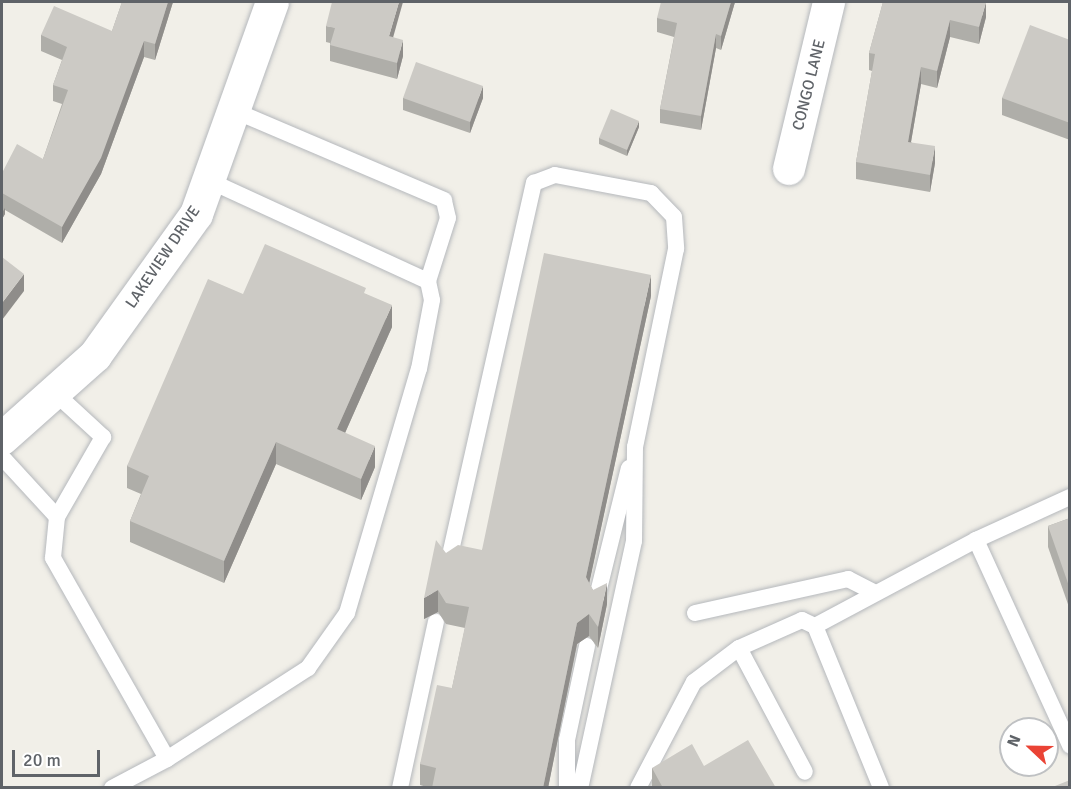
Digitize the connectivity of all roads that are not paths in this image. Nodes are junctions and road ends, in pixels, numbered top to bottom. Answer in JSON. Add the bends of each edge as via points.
{"nodes":[{"id":1,"x":272,"y":2,"type":"edge"},
{"id":2,"x":830,"y":2,"type":"edge"},
{"id":3,"x":234,"y":111,"type":"junction"},
{"id":4,"x":789,"y":169,"type":"dead end"},
{"id":5,"x":208,"y":180,"type":"junction"},
{"id":6,"x":428,"y":281,"type":"junction"},
{"id":7,"x":54,"y":392,"type":"junction"},
{"id":8,"x":2,"y":438,"type":"edge"},
{"id":9,"x":635,"y":447,"type":"junction"},
{"id":10,"x":2,"y":457,"type":"edge"},
{"id":11,"x":1070,"y":497,"type":"edge"},
{"id":12,"x":57,"y":516,"type":"junction"},
{"id":13,"x":976,"y":540,"type":"junction"},
{"id":14,"x":448,"y":564,"type":"edge"},
{"id":15,"x":875,"y":593,"type":"junction"},
{"id":16,"x":596,"y":601,"type":"edge"},
{"id":17,"x":695,"y":613,"type":"dead end"},
{"id":18,"x":436,"y":622,"type":"dead end"},
{"id":19,"x":815,"y":626,"type":"junction"},
{"id":20,"x":587,"y":646,"type":"dead end"},
{"id":21,"x":739,"y":648,"type":"junction"},
{"id":22,"x":1070,"y":745,"type":"edge"},
{"id":23,"x":167,"y":759,"type":"junction"},
{"id":24,"x":805,"y":772,"type":"dead end"},
{"id":25,"x":112,"y":788,"type":"edge"},
{"id":26,"x":400,"y":788,"type":"edge"},
{"id":27,"x":567,"y":788,"type":"edge"},
{"id":28,"x":580,"y":788,"type":"edge"},
{"id":29,"x":638,"y":788,"type":"edge"},
{"id":30,"x":881,"y":788,"type":"edge"}],
"edges":[{"from":1,"to":3,"type":"street","name":"LAKEVIEW DRIVE"},
{"from":2,"to":4,"type":"street","name":"CONGO LANE"},
{"from":3,"to":5,"type":"street","name":"LAKEVIEW DRIVE"},
{"from":3,"to":6,"type":"lane","via":[[444,200],[445,237]]},
{"from":5,"to":6,"type":"lane"},
{"from":5,"to":7,"type":"street","name":"LAKEVIEW DRIVE","via":[[196,214],[95,355]]},
{"from":6,"to":23,"type":"lane","via":[[432,300],[419,369],[347,613],[308,668]]},
{"from":7,"to":8,"type":"street","name":"LAKEVIEW DRIVE"},
{"from":7,"to":12,"type":"lane","via":[[103,437]]},
{"from":9,"to":14,"type":"lane","via":[[676,249],[674,217],[651,193],[555,175],[534,183],[527,202]]},
{"from":9,"to":16,"type":"lane"},
{"from":9,"to":28,"type":"lane","via":[[634,541]]},
{"from":10,"to":12,"type":"lane"},
{"from":11,"to":13,"type":"lane"},
{"from":12,"to":23,"type":"lane","via":[[53,558]]},
{"from":13,"to":15,"type":"lane"},
{"from":13,"to":22,"type":"lane"},
{"from":15,"to":17,"type":"lane","via":[[848,579]]},
{"from":15,"to":19,"type":"lane"},
{"from":18,"to":26,"type":"lane"},
{"from":19,"to":21,"type":"lane","via":[[802,620]]},
{"from":19,"to":30,"type":"lane"},
{"from":20,"to":27,"type":"lane","via":[[567,740]]},
{"from":21,"to":24,"type":"lane"},
{"from":21,"to":29,"type":"lane","via":[[694,682]]},
{"from":23,"to":25,"type":"lane"}]}
